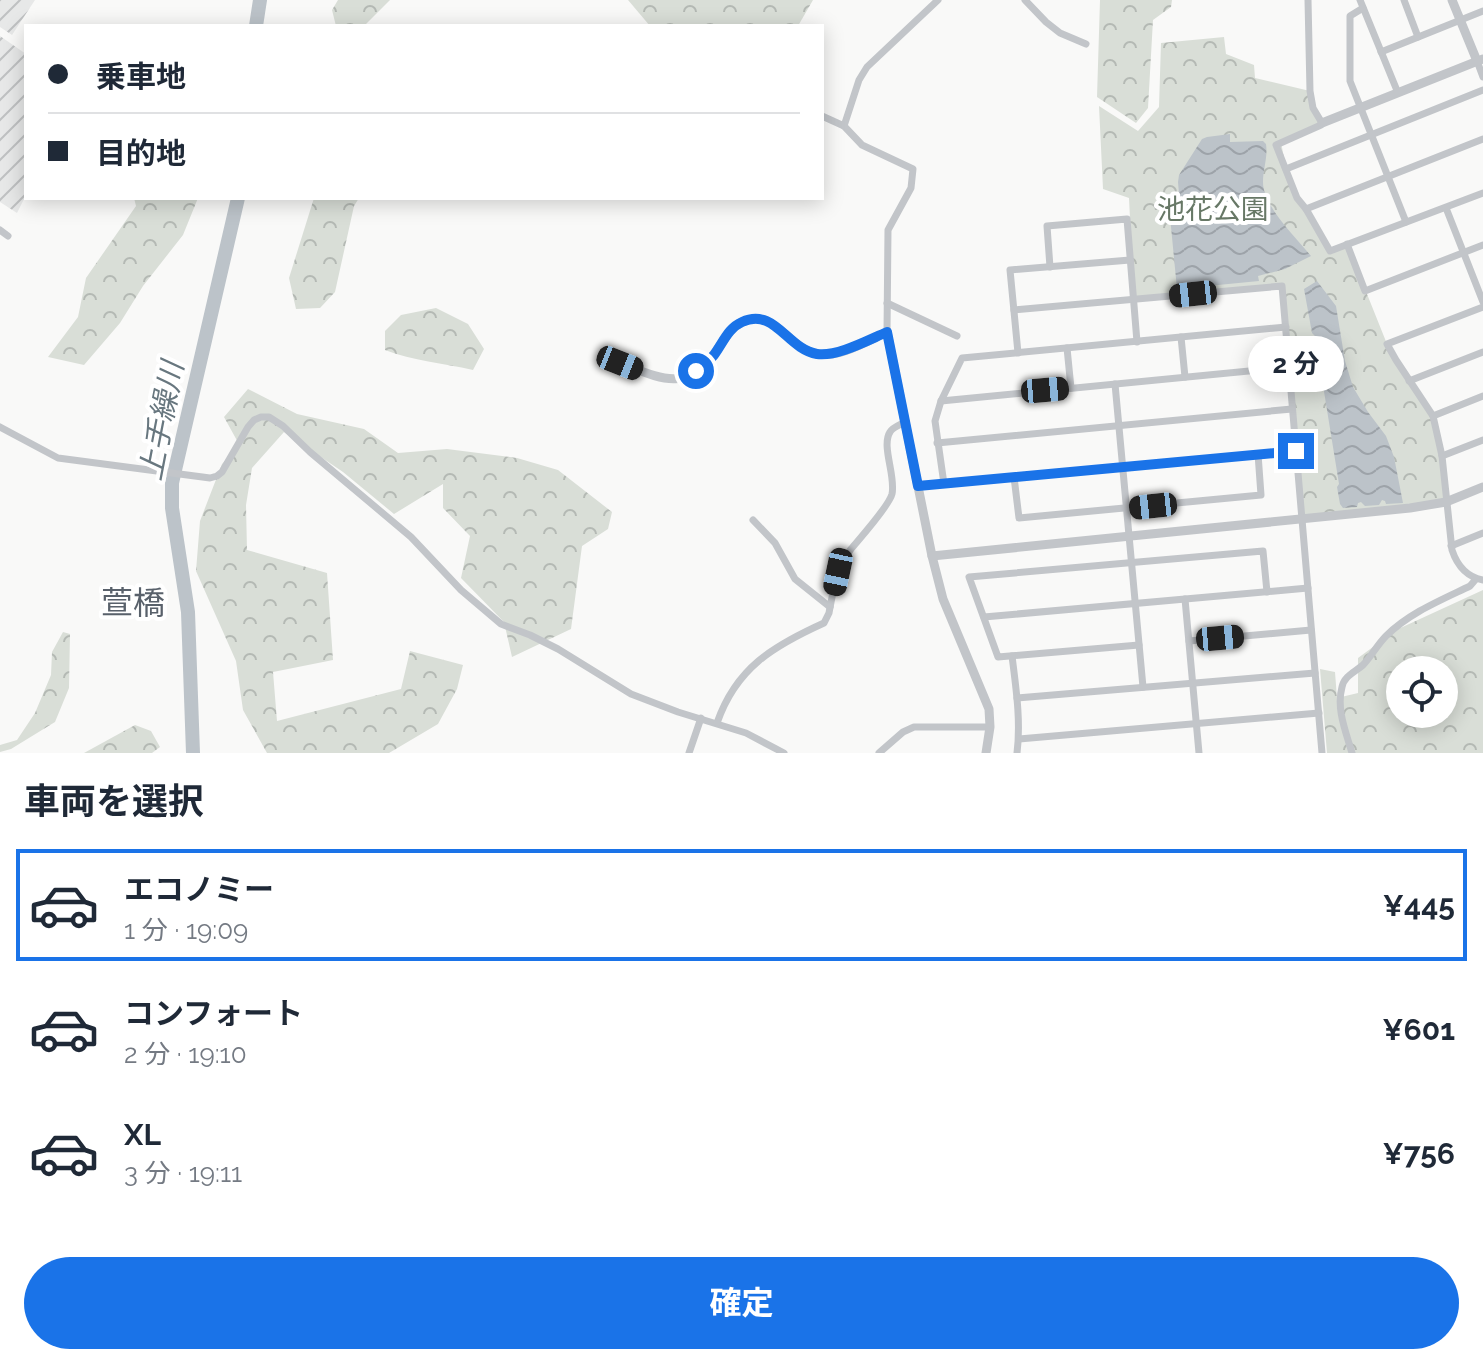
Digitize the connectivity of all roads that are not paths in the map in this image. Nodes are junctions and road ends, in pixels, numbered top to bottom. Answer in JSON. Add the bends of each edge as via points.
{"nodes":[{"id":1,"x":938,"y":0,"type":"edge"},
{"id":2,"x":1025,"y":0,"type":"edge"},
{"id":3,"x":1308,"y":0,"type":"edge"},
{"id":4,"x":1404,"y":0,"type":"edge"},
{"id":5,"x":1452,"y":0,"type":"edge"},
{"id":6,"x":1362,"y":4,"type":"edge"},
{"id":7,"x":1483,"y":11,"type":"edge"},
{"id":8,"x":1460,"y":20,"type":"junction"},
{"id":9,"x":1418,"y":37,"type":"junction"},
{"id":10,"x":1086,"y":44,"type":"dead end"},
{"id":11,"x":1381,"y":52,"type":"junction"},
{"id":12,"x":1480,"y":60,"type":"edge"},
{"id":13,"x":1483,"y":77,"type":"edge"},
{"id":14,"x":1483,"y":90,"type":"edge"},
{"id":15,"x":1398,"y":93,"type":"junction"},
{"id":16,"x":1360,"y":108,"type":"junction"},
{"id":17,"x":824,"y":117,"type":"edge"},
{"id":18,"x":1322,"y":123,"type":"junction"},
{"id":19,"x":844,"y":126,"type":"junction"},
{"id":20,"x":1370,"y":135,"type":"junction"},
{"id":21,"x":1483,"y":139,"type":"edge"},
{"id":22,"x":1286,"y":169,"type":"junction"},
{"id":23,"x":1388,"y":177,"type":"junction"},
{"id":24,"x":1483,"y":193,"type":"edge"},
{"id":25,"x":1446,"y":208,"type":"junction"},
{"id":26,"x":1306,"y":209,"type":"junction"},
{"id":27,"x":1406,"y":222,"type":"junction"},
{"id":28,"x":0,"y":230,"type":"edge"},
{"id":29,"x":8,"y":236,"type":"dead end"},
{"id":30,"x":1347,"y":244,"type":"junction"},
{"id":31,"x":1483,"y":245,"type":"edge"},
{"id":32,"x":1463,"y":253,"type":"junction"},
{"id":33,"x":1130,"y":260,"type":"junction"},
{"id":34,"x":1050,"y":267,"type":"junction"},
{"id":35,"x":1134,"y":300,"type":"junction"},
{"id":36,"x":887,"y":303,"type":"junction"},
{"id":37,"x":1483,"y":305,"type":"edge"},
{"id":38,"x":1014,"y":310,"type":"junction"},
{"id":39,"x":1286,"y":327,"type":"junction"},
{"id":40,"x":887,"y":332,"type":"junction"},
{"id":41,"x":957,"y":336,"type":"dead end"},
{"id":42,"x":1181,"y":337,"type":"junction"},
{"id":43,"x":1137,"y":342,"type":"junction"},
{"id":44,"x":1067,"y":348,"type":"junction"},
{"id":45,"x":1483,"y":352,"type":"edge"},
{"id":46,"x":1018,"y":353,"type":"junction"},
{"id":47,"x":620,"y":363,"type":"dead end"},
{"id":48,"x":1289,"y":367,"type":"junction"},
{"id":49,"x":1185,"y":377,"type":"junction"},
{"id":50,"x":1409,"y":381,"type":"junction"},
{"id":51,"x":1115,"y":384,"type":"junction"},
{"id":52,"x":1071,"y":388,"type":"junction"},
{"id":53,"x":1483,"y":396,"type":"edge"},
{"id":54,"x":941,"y":401,"type":"junction"},
{"id":55,"x":1292,"y":409,"type":"junction"},
{"id":56,"x":1433,"y":416,"type":"junction"},
{"id":57,"x":905,"y":422,"type":"junction"},
{"id":58,"x":1119,"y":426,"type":"junction"},
{"id":59,"x":0,"y":427,"type":"edge"},
{"id":60,"x":1483,"y":440,"type":"edge"},
{"id":61,"x":937,"y":443,"type":"junction"},
{"id":62,"x":1296,"y":451,"type":"junction"},
{"id":63,"x":1258,"y":454,"type":"junction"},
{"id":64,"x":1442,"y":456,"type":"junction"},
{"id":65,"x":1123,"y":467,"type":"junction"},
{"id":66,"x":1014,"y":477,"type":"junction"},
{"id":67,"x":944,"y":484,"type":"junction"},
{"id":68,"x":918,"y":486,"type":"junction"},
{"id":69,"x":1483,"y":487,"type":"edge"},
{"id":70,"x":1446,"y":502,"type":"junction"},
{"id":71,"x":1126,"y":508,"type":"junction"},
{"id":72,"x":1307,"y":519,"type":"junction"},
{"id":73,"x":753,"y":520,"type":"dead end"},
{"id":74,"x":1483,"y":533,"type":"edge"},
{"id":75,"x":1129,"y":536,"type":"junction"},
{"id":76,"x":1451,"y":546,"type":"junction"},
{"id":77,"x":932,"y":556,"type":"junction"},
{"id":78,"x":1131,"y":562,"type":"junction"},
{"id":79,"x":1481,"y":580,"type":"edge"},
{"id":80,"x":1308,"y":588,"type":"junction"},
{"id":81,"x":1267,"y":592,"type":"junction"},
{"id":82,"x":1185,"y":599,"type":"junction"},
{"id":83,"x":1135,"y":604,"type":"junction"},
{"id":84,"x":830,"y":607,"type":"junction"},
{"id":85,"x":984,"y":617,"type":"junction"},
{"id":86,"x":1311,"y":630,"type":"junction"},
{"id":87,"x":1189,"y":641,"type":"junction"},
{"id":88,"x":1139,"y":645,"type":"junction"},
{"id":89,"x":1012,"y":656,"type":"junction"},
{"id":90,"x":1315,"y":673,"type":"junction"},
{"id":91,"x":1193,"y":683,"type":"junction"},
{"id":92,"x":1143,"y":687,"type":"junction"},
{"id":93,"x":1017,"y":698,"type":"junction"},
{"id":94,"x":1319,"y":713,"type":"junction"},
{"id":95,"x":701,"y":718,"type":"junction"},
{"id":96,"x":717,"y":723,"type":"junction"},
{"id":97,"x":1196,"y":724,"type":"junction"},
{"id":98,"x":990,"y":727,"type":"junction"},
{"id":99,"x":1019,"y":739,"type":"junction"},
{"id":100,"x":689,"y":753,"type":"edge"},
{"id":101,"x":784,"y":753,"type":"edge"},
{"id":102,"x":879,"y":753,"type":"edge"},
{"id":103,"x":986,"y":753,"type":"edge"},
{"id":104,"x":1017,"y":753,"type":"edge"},
{"id":105,"x":1199,"y":753,"type":"edge"},
{"id":106,"x":1322,"y":753,"type":"edge"},
{"id":107,"x":1352,"y":753,"type":"edge"}],
"edges":[{"from":1,"to":19,"type":"street","via":[[867,67]]},
{"from":2,"to":10,"type":"street","via":[[1060,33]]},
{"from":3,"to":18,"type":"street","via":[[1310,91]]},
{"from":4,"to":9,"type":"street"},
{"from":5,"to":8,"type":"street"},
{"from":6,"to":11,"type":"street"},
{"from":6,"to":16,"type":"street","via":[[1350,16],[1350,81]]},
{"from":7,"to":8,"type":"street"},
{"from":8,"to":9,"type":"street"},
{"from":8,"to":12,"type":"street"},
{"from":9,"to":11,"type":"street"},
{"from":11,"to":15,"type":"street"},
{"from":12,"to":13,"type":"street"},
{"from":12,"to":15,"type":"street"},
{"from":14,"to":20,"type":"street"},
{"from":15,"to":16,"type":"street"},
{"from":16,"to":18,"type":"street"},
{"from":16,"to":20,"type":"street"},
{"from":17,"to":19,"type":"street"},
{"from":18,"to":22,"type":"street","via":[[1276,145]]},
{"from":19,"to":36,"type":"street","via":[[862,145],[913,169],[911,188],[888,230]]},
{"from":20,"to":22,"type":"street"},
{"from":20,"to":23,"type":"street"},
{"from":21,"to":23,"type":"street"},
{"from":22,"to":26,"type":"street"},
{"from":23,"to":26,"type":"street"},
{"from":23,"to":27,"type":"street"},
{"from":24,"to":25,"type":"street"},
{"from":25,"to":27,"type":"street"},
{"from":25,"to":32,"type":"street"},
{"from":26,"to":30,"type":"street","via":[[1330,251]]},
{"from":27,"to":30,"type":"street"},
{"from":28,"to":29,"type":"street"},
{"from":30,"to":32,"type":"street","via":[[1365,291]]},
{"from":31,"to":32,"type":"street"},
{"from":32,"to":37,"type":"street"},
{"from":33,"to":34,"type":"street"},
{"from":33,"to":34,"type":"street","via":[[1127,219],[1047,226]]},
{"from":33,"to":35,"type":"street"},
{"from":34,"to":38,"type":"street","via":[[1010,270]]},
{"from":35,"to":38,"type":"street"},
{"from":35,"to":39,"type":"street","via":[[1282,286]]},
{"from":35,"to":43,"type":"street"},
{"from":36,"to":40,"type":"street"},
{"from":36,"to":41,"type":"street"},
{"from":37,"to":50,"type":"street","via":[[1387,344]]},
{"from":38,"to":46,"type":"street"},
{"from":39,"to":42,"type":"street"},
{"from":39,"to":48,"type":"street"},
{"from":40,"to":47,"type":"street","via":[[817,354],[773,323],[750,319],[738,323],[701,367],[677,380]]},
{"from":40,"to":57,"type":"street"},
{"from":42,"to":43,"type":"street"},
{"from":42,"to":49,"type":"street"},
{"from":43,"to":44,"type":"street"},
{"from":44,"to":46,"type":"street"},
{"from":44,"to":52,"type":"street"},
{"from":45,"to":50,"type":"street"},
{"from":46,"to":54,"type":"street","via":[[962,358]]},
{"from":48,"to":49,"type":"street"},
{"from":48,"to":55,"type":"street"},
{"from":49,"to":51,"type":"street"},
{"from":50,"to":56,"type":"street"},
{"from":51,"to":52,"type":"street"},
{"from":51,"to":58,"type":"street"},
{"from":52,"to":54,"type":"street"},
{"from":53,"to":56,"type":"street"},
{"from":54,"to":61,"type":"street","via":[[935,421]]},
{"from":55,"to":58,"type":"street"},
{"from":55,"to":62,"type":"street"},
{"from":56,"to":64,"type":"street"},
{"from":57,"to":68,"type":"street"},
{"from":57,"to":84,"type":"street","via":[[888,436],[892,496],[849,551]]},
{"from":58,"to":61,"type":"street"},
{"from":58,"to":65,"type":"street"},
{"from":59,"to":95,"type":"street","via":[[58,458],[210,478],[222,472],[254,420],[269,417],[411,537],[501,624],[558,649],[631,694]]},
{"from":60,"to":64,"type":"street"},
{"from":61,"to":67,"type":"street"},
{"from":62,"to":63,"type":"street"},
{"from":62,"to":72,"type":"street"},
{"from":63,"to":65,"type":"street"},
{"from":63,"to":71,"type":"street","via":[[1261,495]]},
{"from":64,"to":70,"type":"street"},
{"from":65,"to":66,"type":"street"},
{"from":65,"to":71,"type":"street"},
{"from":66,"to":67,"type":"street"},
{"from":66,"to":71,"type":"street","via":[[1019,518]]},
{"from":67,"to":68,"type":"street"},
{"from":68,"to":77,"type":"street"},
{"from":69,"to":70,"type":"street"},
{"from":70,"to":72,"type":"street"},
{"from":70,"to":76,"type":"street"},
{"from":71,"to":75,"type":"street"},
{"from":72,"to":75,"type":"street"},
{"from":72,"to":80,"type":"street"},
{"from":73,"to":84,"type":"street","via":[[775,543],[795,579]]},
{"from":74,"to":76,"type":"street"},
{"from":75,"to":77,"type":"street"},
{"from":75,"to":78,"type":"street"},
{"from":76,"to":79,"type":"street","via":[[1456,564]]},
{"from":77,"to":98,"type":"street","via":[[943,599],[989,709]]},
{"from":78,"to":81,"type":"street","via":[[1263,551]]},
{"from":78,"to":83,"type":"street"},
{"from":78,"to":85,"type":"street","via":[[969,577]]},
{"from":79,"to":107,"type":"street","via":[[1402,623],[1343,681],[1341,713]]},
{"from":80,"to":81,"type":"street"},
{"from":80,"to":86,"type":"street"},
{"from":81,"to":82,"type":"street"},
{"from":82,"to":83,"type":"street"},
{"from":82,"to":87,"type":"street"},
{"from":83,"to":85,"type":"street"},
{"from":83,"to":88,"type":"street"},
{"from":84,"to":96,"type":"street","via":[[824,623],[768,651],[737,682]]},
{"from":85,"to":89,"type":"street","via":[[998,657]]},
{"from":86,"to":87,"type":"street"},
{"from":86,"to":90,"type":"street"},
{"from":87,"to":91,"type":"street"},
{"from":88,"to":89,"type":"street"},
{"from":88,"to":92,"type":"street"},
{"from":89,"to":93,"type":"street"},
{"from":90,"to":91,"type":"street"},
{"from":90,"to":94,"type":"street"},
{"from":91,"to":92,"type":"street"},
{"from":91,"to":97,"type":"street"},
{"from":92,"to":93,"type":"street"},
{"from":93,"to":99,"type":"street"},
{"from":94,"to":97,"type":"street"},
{"from":94,"to":106,"type":"street"},
{"from":95,"to":96,"type":"street"},
{"from":95,"to":100,"type":"street"},
{"from":96,"to":101,"type":"street"},
{"from":97,"to":99,"type":"street"},
{"from":97,"to":105,"type":"street"},
{"from":98,"to":102,"type":"street","via":[[914,727]]},
{"from":98,"to":103,"type":"street"},
{"from":99,"to":104,"type":"street"}]}
